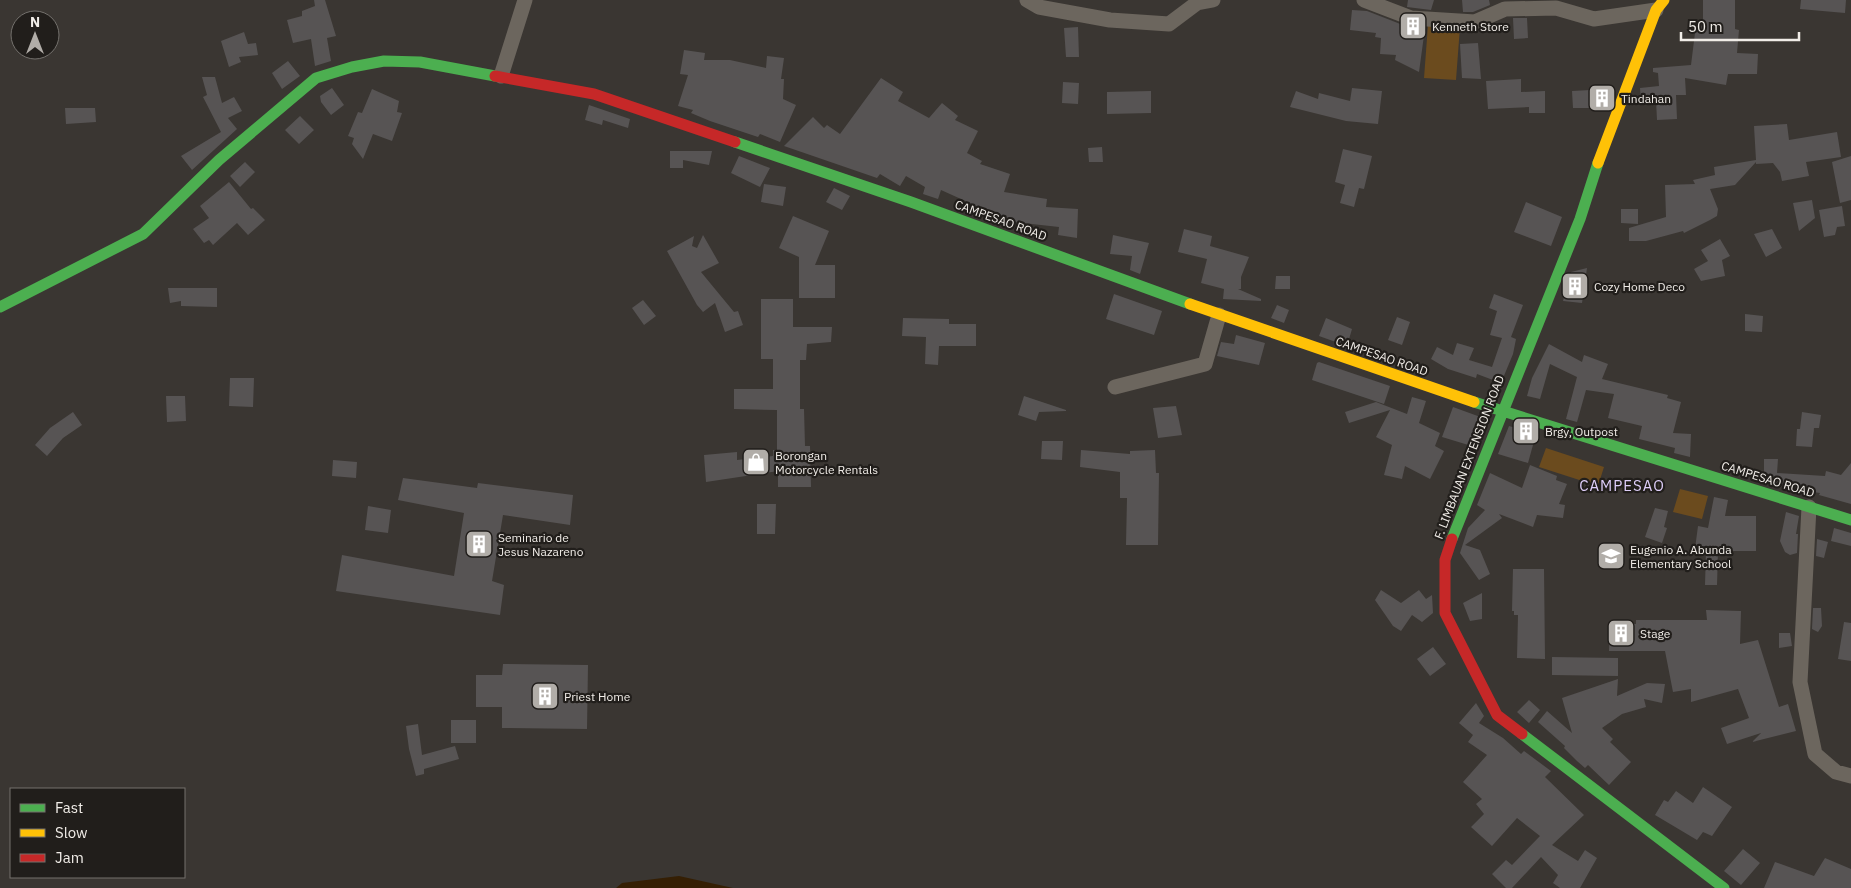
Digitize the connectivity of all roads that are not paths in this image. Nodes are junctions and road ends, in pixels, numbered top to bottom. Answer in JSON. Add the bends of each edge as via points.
{"nodes":[{"id":1,"x":525,"y":0,"type":"edge"},
{"id":2,"x":1027,"y":0,"type":"edge"},
{"id":3,"x":1213,"y":0,"type":"edge"},
{"id":4,"x":1364,"y":0,"type":"edge"},
{"id":5,"x":1660,"y":5,"type":"edge"},
{"id":6,"x":501,"y":76,"type":"junction"},
{"id":7,"x":0,"y":307,"type":"edge"},
{"id":8,"x":1220,"y":315,"type":"junction"},
{"id":9,"x":1115,"y":388,"type":"dead end"},
{"id":10,"x":1501,"y":411,"type":"junction"},
{"id":11,"x":1809,"y":507,"type":"junction"},
{"id":12,"x":1851,"y":520,"type":"edge"},
{"id":13,"x":1851,"y":776,"type":"edge"},
{"id":14,"x":1724,"y":888,"type":"edge"}],
"edges":[{"from":1,"to":6,"type":"street"},
{"from":2,"to":3,"type":"street","via":[[1040,8],[1110,20],[1169,24],[1197,3]]},
{"from":4,"to":5,"type":"street","via":[[1410,18],[1475,22],[1505,9],[1556,8],[1594,19]]},
{"from":5,"to":10,"type":"street","name":"F. LIMBAUAN EXTENSION ROAD","via":[[1611,125],[1580,219]]},
{"from":6,"to":7,"type":"street","name":"CAMPESAO ROAD","via":[[420,62],[384,61],[316,78],[219,160],[143,234]]},
{"from":6,"to":8,"type":"street","name":"CAMPESAO ROAD","via":[[594,94],[911,202]]},
{"from":8,"to":9,"type":"street","via":[[1205,364]]},
{"from":8,"to":10,"type":"street","name":"CAMPESAO ROAD"},
{"from":10,"to":11,"type":"street","name":"CAMPESAO ROAD"},
{"from":10,"to":14,"type":"street","name":"F. LIMBAUAN EXTENSION ROAD","via":[[1445,560],[1445,613],[1497,715]]},
{"from":11,"to":12,"type":"street","name":"CAMPESAO ROAD"},
{"from":11,"to":13,"type":"street","via":[[1800,682],[1815,754],[1836,772]]}]}
